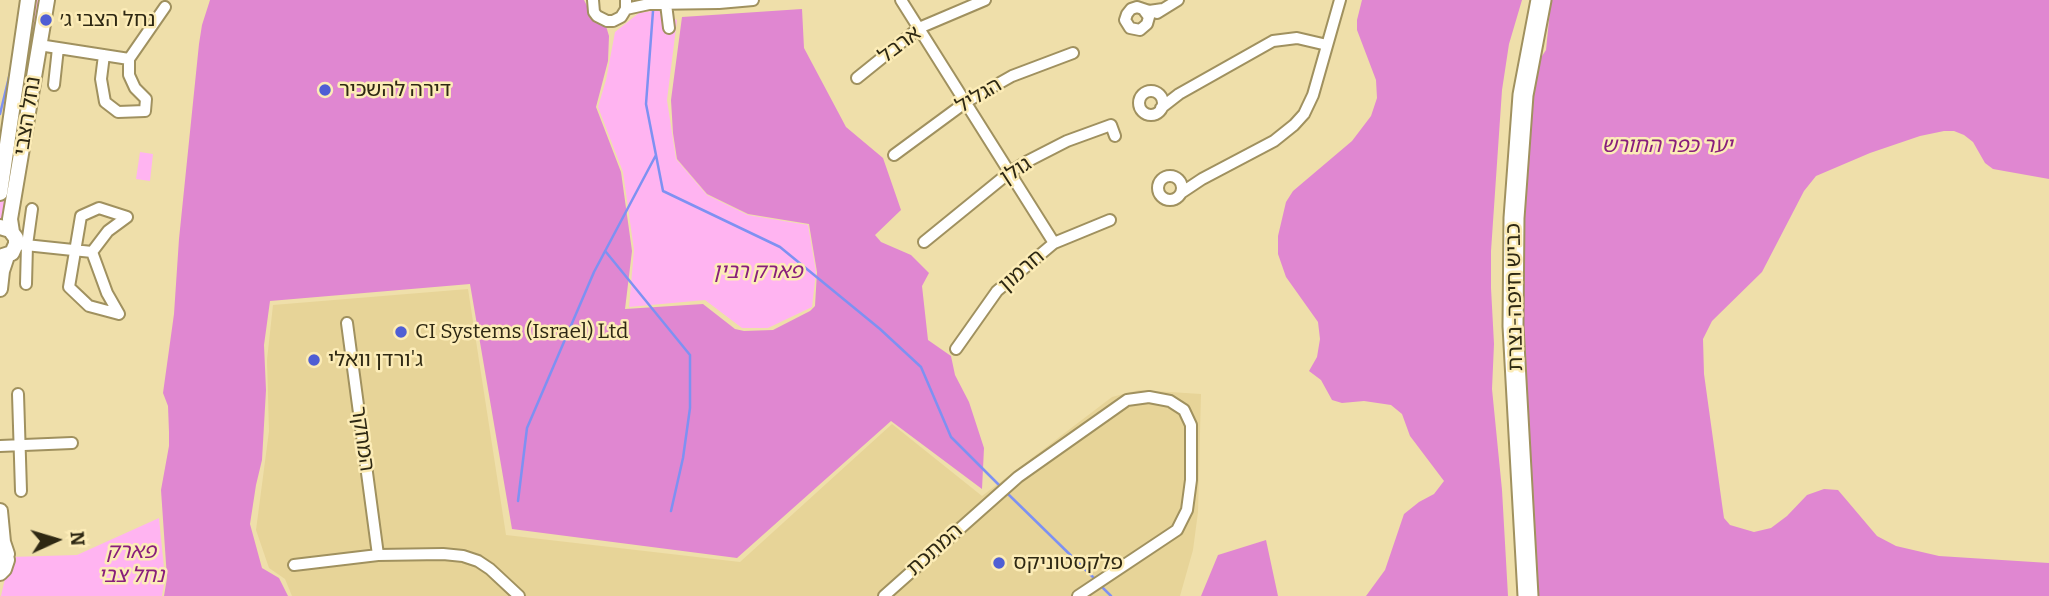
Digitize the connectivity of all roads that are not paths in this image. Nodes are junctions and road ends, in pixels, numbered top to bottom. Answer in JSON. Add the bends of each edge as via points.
{"nodes":[{"id":1,"x":28,"y":0,"type":"edge"},
{"id":2,"x":47,"y":0,"type":"edge"},
{"id":3,"x":593,"y":0,"type":"edge"},
{"id":4,"x":753,"y":0,"type":"edge"},
{"id":5,"x":901,"y":0,"type":"edge"},
{"id":6,"x":985,"y":0,"type":"edge"},
{"id":7,"x":1178,"y":0,"type":"edge"},
{"id":8,"x":1340,"y":0,"type":"edge"},
{"id":9,"x":1541,"y":0,"type":"edge"},
{"id":10,"x":643,"y":2,"type":"edge"},
{"id":11,"x":719,"y":2,"type":"edge"},
{"id":12,"x":666,"y":4,"type":"junction"},
{"id":13,"x":626,"y":5,"type":"edge"},
{"id":14,"x":165,"y":7,"type":"dead end"},
{"id":15,"x":1143,"y":9,"type":"junction"},
{"id":16,"x":1163,"y":9,"type":"junction"},
{"id":17,"x":1149,"y":21,"type":"junction"},
{"id":18,"x":919,"y":27,"type":"junction"},
{"id":19,"x":669,"y":28,"type":"dead end"},
{"id":20,"x":39,"y":45,"type":"junction"},
{"id":21,"x":1327,"y":45,"type":"junction"},
{"id":22,"x":58,"y":48,"type":"junction"},
{"id":23,"x":1073,"y":53,"type":"dead end"},
{"id":24,"x":104,"y":55,"type":"junction"},
{"id":25,"x":129,"y":59,"type":"junction"},
{"id":26,"x":857,"y":78,"type":"dead end"},
{"id":27,"x":54,"y":85,"type":"dead end"},
{"id":28,"x":1158,"y":94,"type":"junction"},
{"id":29,"x":1179,"y":94,"type":"junction"},
{"id":30,"x":966,"y":102,"type":"junction"},
{"id":31,"x":1161,"y":108,"type":"junction"},
{"id":32,"x":1115,"y":136,"type":"dead end"},
{"id":33,"x":894,"y":155,"type":"dead end"},
{"id":34,"x":1010,"y":172,"type":"junction"},
{"id":35,"x":1202,"y":179,"type":"junction"},
{"id":36,"x":1179,"y":180,"type":"junction"},
{"id":37,"x":0,"y":193,"type":"edge"},
{"id":38,"x":1181,"y":194,"type":"junction"},
{"id":39,"x":32,"y":209,"type":"dead end"},
{"id":40,"x":1110,"y":220,"type":"dead end"},
{"id":41,"x":925,"y":242,"type":"dead end"},
{"id":42,"x":10,"y":243,"type":"edge"},
{"id":43,"x":1054,"y":243,"type":"junction"},
{"id":44,"x":75,"y":250,"type":"junction"},
{"id":45,"x":92,"y":252,"type":"junction"},
{"id":46,"x":26,"y":284,"type":"dead end"},
{"id":47,"x":0,"y":289,"type":"edge"},
{"id":48,"x":347,"y":323,"type":"dead end"},
{"id":49,"x":956,"y":349,"type":"dead end"},
{"id":50,"x":18,"y":394,"type":"dead end"},
{"id":51,"x":72,"y":443,"type":"dead end"},
{"id":52,"x":20,"y":445,"type":"junction"},
{"id":53,"x":0,"y":446,"type":"edge"},
{"id":54,"x":22,"y":491,"type":"dead end"},
{"id":55,"x":0,"y":511,"type":"edge"},
{"id":56,"x":378,"y":555,"type":"junction"},
{"id":57,"x":3,"y":560,"type":"edge"},
{"id":58,"x":294,"y":565,"type":"dead end"},
{"id":59,"x":0,"y":584,"type":"edge"},
{"id":60,"x":519,"y":596,"type":"edge"},
{"id":61,"x":884,"y":596,"type":"edge"},
{"id":62,"x":1077,"y":596,"type":"edge"},
{"id":63,"x":1528,"y":596,"type":"edge"}],
"edges":[{"from":1,"to":37,"type":"street","name":"נחל הצבי"},
{"from":2,"to":20,"type":"street","name":"נחל הצבי"},
{"from":3,"to":13,"type":"street","via":[[594,12],[607,21],[618,19]]},
{"from":4,"to":11,"type":"street"},
{"from":5,"to":18,"type":"street"},
{"from":6,"to":18,"type":"street","name":"ארבל"},
{"from":7,"to":16,"type":"street"},
{"from":8,"to":21,"type":"street"},
{"from":9,"to":63,"type":"highway","name":"כביש חיפה-נצרת","via":[[1523,95],[1514,218],[1513,326]]},
{"from":10,"to":12,"type":"street"},
{"from":10,"to":13,"type":"street"},
{"from":11,"to":12,"type":"street"},
{"from":12,"to":19,"type":"street"},
{"from":14,"to":25,"type":"street"},
{"from":15,"to":16,"type":"street"},
{"from":15,"to":17,"type":"street"},
{"from":15,"to":17,"type":"street","via":[[1129,11],[1127,26],[1140,30]]},
{"from":16,"to":17,"type":"street"},
{"from":18,"to":26,"type":"street","name":"ארבל"},
{"from":18,"to":30,"type":"street"},
{"from":20,"to":22,"type":"street"},
{"from":20,"to":42,"type":"street","name":"נחל הצבי"},
{"from":21,"to":29,"type":"street","via":[[1297,38],[1273,41]]},
{"from":21,"to":35,"type":"street","via":[[1309,103],[1294,125]]},
{"from":22,"to":24,"type":"street"},
{"from":22,"to":27,"type":"street"},
{"from":23,"to":30,"type":"street","name":"הגליל","via":[[1012,76]]},
{"from":24,"to":25,"type":"street"},
{"from":24,"to":25,"type":"street","via":[[101,79],[105,102],[118,112],[145,111],[145,99],[129,75]]},
{"from":28,"to":29,"type":"street"},
{"from":28,"to":31,"type":"street"},
{"from":28,"to":31,"type":"street","via":[[1145,93],[1139,104],[1150,115]]},
{"from":29,"to":31,"type":"street"},
{"from":30,"to":33,"type":"street","name":"הגליל"},
{"from":30,"to":34,"type":"street"},
{"from":32,"to":34,"type":"street","name":"גולן","via":[[1111,125],[1068,141]]},
{"from":34,"to":41,"type":"street","name":"גולן"},
{"from":34,"to":43,"type":"street"},
{"from":35,"to":36,"type":"street"},
{"from":35,"to":38,"type":"street"},
{"from":36,"to":38,"type":"street"},
{"from":36,"to":38,"type":"street","via":[[1164,178],[1159,189],[1169,200]]},
{"from":39,"to":42,"type":"street"},
{"from":40,"to":43,"type":"street","name":"חרמון"},
{"from":42,"to":44,"type":"street"},
{"from":42,"to":46,"type":"street"},
{"from":42,"to":47,"type":"street","name":"נחל הצבי"},
{"from":43,"to":49,"type":"street","name":"חרמון","via":[[997,291]]},
{"from":44,"to":45,"type":"street"},
{"from":44,"to":45,"type":"street","via":[[81,216],[99,208],[127,217],[108,231]]},
{"from":44,"to":45,"type":"street","via":[[69,287],[89,306],[119,314]]},
{"from":48,"to":56,"type":"street","name":"המחקר"},
{"from":50,"to":52,"type":"street"},
{"from":51,"to":52,"type":"street"},
{"from":52,"to":53,"type":"street"},
{"from":52,"to":54,"type":"street"},
{"from":55,"to":57,"type":"street"},
{"from":56,"to":58,"type":"street"},
{"from":56,"to":60,"type":"street","via":[[463,556],[491,569]]},
{"from":57,"to":59,"type":"street"},
{"from":61,"to":62,"type":"street","name":"המתכת","via":[[1018,477],[1127,400],[1149,397],[1170,401],[1184,410],[1191,425],[1187,510],[1177,530]]}]}
